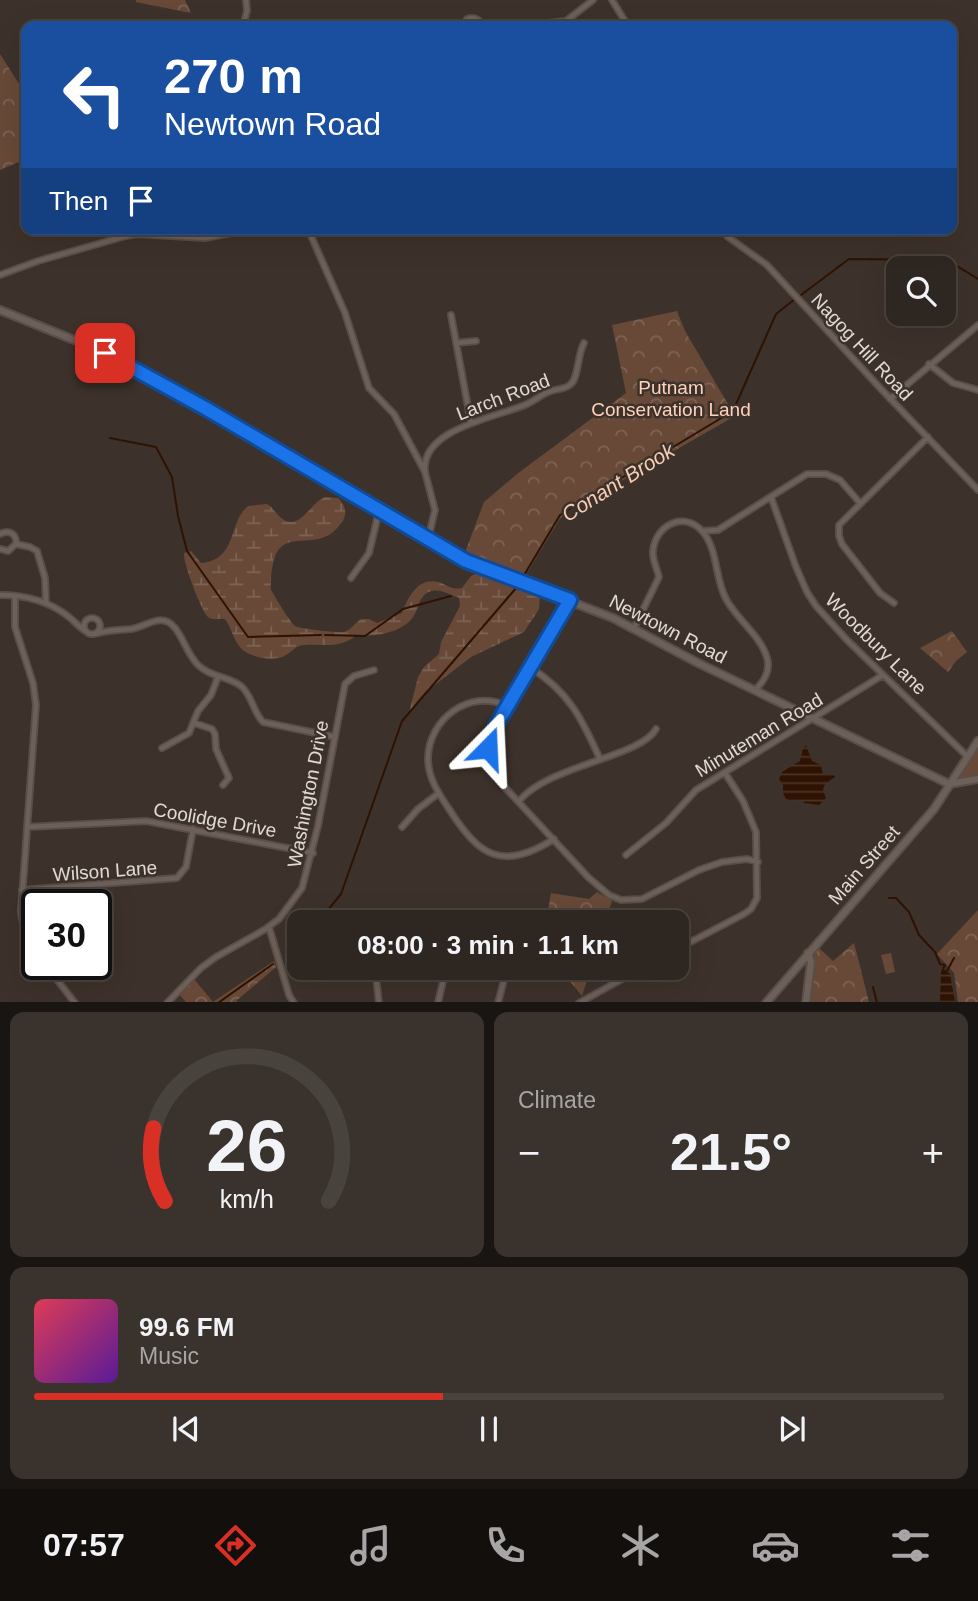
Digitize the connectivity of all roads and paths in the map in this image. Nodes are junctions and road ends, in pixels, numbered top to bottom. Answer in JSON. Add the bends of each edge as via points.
{"nodes":[{"id":1,"x":246,"y":0,"type":"edge"},
{"id":2,"x":593,"y":0,"type":"edge"},
{"id":3,"x":612,"y":0,"type":"edge"},
{"id":4,"x":244,"y":21,"type":"edge"},
{"id":5,"x":566,"y":21,"type":"edge"},
{"id":6,"x":625,"y":21,"type":"edge"},
{"id":7,"x":137,"y":235,"type":"edge"},
{"id":8,"x":162,"y":235,"type":"edge"},
{"id":9,"x":220,"y":235,"type":"edge"},
{"id":10,"x":311,"y":235,"type":"edge"},
{"id":11,"x":726,"y":235,"type":"edge"},
{"id":12,"x":0,"y":275,"type":"edge"},
{"id":13,"x":0,"y":310,"type":"edge"},
{"id":14,"x":451,"y":315,"type":"dead end"},
{"id":15,"x":978,"y":325,"type":"edge"},
{"id":16,"x":476,"y":341,"type":"dead end"},
{"id":17,"x":456,"y":343,"type":"junction"},
{"id":18,"x":584,"y":343,"type":"dead end"},
{"id":19,"x":929,"y":364,"type":"junction"},
{"id":20,"x":978,"y":390,"type":"edge"},
{"id":21,"x":890,"y":398,"type":"junction"},
{"id":22,"x":471,"y":424,"type":"junction"},
{"id":23,"x":928,"y":437,"type":"junction"},
{"id":24,"x":425,"y":472,"type":"junction"},
{"id":25,"x":978,"y":490,"type":"edge"},
{"id":26,"x":771,"y":497,"type":"junction"},
{"id":27,"x":860,"y":503,"type":"junction"},
{"id":28,"x":379,"y":510,"type":"junction"},
{"id":29,"x":702,"y":531,"type":"junction"},
{"id":30,"x":0,"y":534,"type":"edge"},
{"id":31,"x":428,"y":539,"type":"junction"},
{"id":32,"x":16,"y":544,"type":"junction"},
{"id":33,"x":0,"y":549,"type":"edge"},
{"id":34,"x":351,"y":579,"type":"dead end"},
{"id":35,"x":0,"y":595,"type":"edge"},
{"id":36,"x":15,"y":596,"type":"junction"},
{"id":37,"x":570,"y":600,"type":"junction"},
{"id":38,"x":46,"y":603,"type":"junction"},
{"id":39,"x":894,"y":603,"type":"dead end"},
{"id":40,"x":72,"y":619,"type":"junction"},
{"id":41,"x":91,"y":619,"type":"junction"},
{"id":42,"x":98,"y":621,"type":"junction"},
{"id":43,"x":634,"y":628,"type":"junction"},
{"id":44,"x":110,"y":629,"type":"junction"},
{"id":45,"x":87,"y":632,"type":"junction"},
{"id":46,"x":94,"y":634,"type":"junction"},
{"id":47,"x":531,"y":668,"type":"junction"},
{"id":48,"x":374,"y":670,"type":"dead end"},
{"id":49,"x":883,"y":675,"type":"junction"},
{"id":50,"x":218,"y":677,"type":"junction"},
{"id":51,"x":755,"y":690,"type":"junction"},
{"id":52,"x":507,"y":706,"type":"junction"},
{"id":53,"x":813,"y":718,"type":"junction"},
{"id":54,"x":194,"y":723,"type":"junction"},
{"id":55,"x":656,"y":729,"type":"dead end"},
{"id":56,"x":335,"y":737,"type":"junction"},
{"id":57,"x":978,"y":741,"type":"edge"},
{"id":58,"x":162,"y":748,"type":"dead end"},
{"id":59,"x":968,"y":757,"type":"junction"},
{"id":60,"x":600,"y":759,"type":"junction"},
{"id":61,"x":725,"y":773,"type":"junction"},
{"id":62,"x":978,"y":779,"type":"edge"},
{"id":63,"x":949,"y":784,"type":"junction"},
{"id":64,"x":223,"y":785,"type":"dead end"},
{"id":65,"x":439,"y":793,"type":"junction"},
{"id":66,"x":519,"y":801,"type":"junction"},
{"id":67,"x":27,"y":827,"type":"junction"},
{"id":68,"x":401,"y":827,"type":"dead end"},
{"id":69,"x":193,"y":828,"type":"junction"},
{"id":70,"x":554,"y":839,"type":"junction"},
{"id":71,"x":313,"y":853,"type":"junction"},
{"id":72,"x":625,"y":855,"type":"dead end"},
{"id":73,"x":758,"y":862,"type":"junction"},
{"id":74,"x":22,"y":889,"type":"edge"},
{"id":75,"x":35,"y":889,"type":"edge"},
{"id":76,"x":269,"y":927,"type":"junction"},
{"id":77,"x":689,"y":943,"type":"edge"},
{"id":78,"x":808,"y":954,"type":"junction"},
{"id":79,"x":57,"y":980,"type":"edge"},
{"id":80,"x":376,"y":980,"type":"edge"},
{"id":81,"x":443,"y":980,"type":"edge"},
{"id":82,"x":504,"y":980,"type":"edge"},
{"id":83,"x":620,"y":980,"type":"edge"},
{"id":84,"x":74,"y":1002,"type":"edge"},
{"id":85,"x":168,"y":1002,"type":"edge"},
{"id":86,"x":293,"y":1002,"type":"edge"},
{"id":87,"x":379,"y":1002,"type":"edge"},
{"id":88,"x":438,"y":1002,"type":"edge"},
{"id":89,"x":498,"y":1002,"type":"edge"},
{"id":90,"x":581,"y":1002,"type":"edge"},
{"id":91,"x":767,"y":1002,"type":"edge"},
{"id":92,"x":806,"y":1002,"type":"edge"}],
"edges":[{"from":1,"to":4,"type":"street"},
{"from":2,"to":5,"type":"street"},
{"from":3,"to":6,"type":"street"},
{"from":7,"to":12,"type":"street"},
{"from":8,"to":9,"type":"street"},
{"from":10,"to":24,"type":"street","via":[[345,313],[369,388],[394,414]]},
{"from":11,"to":21,"type":"street","name":"Nagog Hill Road","via":[[767,265]]},
{"from":13,"to":28,"type":"street","name":"Newtown Road","via":[[105,353]]},
{"from":14,"to":17,"type":"street"},
{"from":15,"to":19,"type":"street"},
{"from":16,"to":17,"type":"street"},
{"from":17,"to":22,"type":"street"},
{"from":18,"to":22,"type":"street","name":"Larch Road","via":[[568,386]]},
{"from":19,"to":20,"type":"street","via":[[950,381]]},
{"from":19,"to":21,"type":"street"},
{"from":21,"to":23,"type":"street","name":"Nagog Hill Road"},
{"from":22,"to":24,"type":"street","name":"Larch Road","via":[[443,437],[426,460]]},
{"from":23,"to":25,"type":"street","name":"Nagog Hill Road"},
{"from":23,"to":27,"type":"street"},
{"from":24,"to":31,"type":"street","via":[[435,510]]},
{"from":26,"to":27,"type":"street","via":[[815,473],[840,480]]},
{"from":26,"to":29,"type":"street","via":[[718,530]]},
{"from":26,"to":49,"type":"street","name":"Woodbury Lane","via":[[807,592],[833,626]]},
{"from":27,"to":39,"type":"street","via":[[839,525],[840,540],[880,593]]},
{"from":28,"to":31,"type":"street","name":"Newtown Road"},
{"from":28,"to":34,"type":"street","via":[[369,553]]},
{"from":29,"to":43,"type":"street","via":[[683,521],[665,526],[659,533],[653,550],[657,582]]},
{"from":29,"to":51,"type":"street","via":[[724,595],[767,657],[768,671]]},
{"from":30,"to":32,"type":"street","via":[[12,533]]},
{"from":31,"to":37,"type":"street","name":"Newtown Road","via":[[484,569]]},
{"from":32,"to":33,"type":"street","via":[[8,551]]},
{"from":32,"to":38,"type":"street","via":[[37,551]]},
{"from":35,"to":36,"type":"street"},
{"from":36,"to":38,"type":"street"},
{"from":36,"to":67,"type":"street","via":[[14,624],[36,705]]},
{"from":37,"to":43,"type":"street","name":"Newtown Road"},
{"from":37,"to":47,"type":"street"},
{"from":38,"to":40,"type":"street"},
{"from":40,"to":41,"type":"street"},
{"from":40,"to":45,"type":"street"},
{"from":41,"to":42,"type":"street"},
{"from":41,"to":45,"type":"street","via":[[85,624]]},
{"from":42,"to":44,"type":"street"},
{"from":42,"to":46,"type":"street","via":[[100,629]]},
{"from":43,"to":51,"type":"street","name":"Newtown Road"},
{"from":44,"to":46,"type":"street"},
{"from":44,"to":50,"type":"street","via":[[166,621],[176,629],[195,662]]},
{"from":45,"to":46,"type":"street"},
{"from":47,"to":52,"type":"street"},
{"from":47,"to":60,"type":"street","via":[[548,678],[579,712]]},
{"from":48,"to":56,"type":"street","name":"Washington Drive","via":[[346,682]]},
{"from":49,"to":53,"type":"street","name":"Minuteman Road"},
{"from":49,"to":59,"type":"street","name":"Woodbury Lane"},
{"from":50,"to":54,"type":"street"},
{"from":50,"to":56,"type":"street","via":[[242,687],[265,723]]},
{"from":51,"to":53,"type":"street","name":"Newtown Road"},
{"from":52,"to":65,"type":"street","via":[[475,701],[454,710],[438,725],[428,758]]},
{"from":52,"to":66,"type":"street","via":[[490,738],[489,758],[499,781]]},
{"from":53,"to":61,"type":"street","name":"Minuteman Road"},
{"from":53,"to":63,"type":"street","name":"Newtown Road"},
{"from":54,"to":58,"type":"street","via":[[187,735]]},
{"from":54,"to":64,"type":"street","via":[[215,734],[216,749],[229,774]]},
{"from":55,"to":60,"type":"street","via":[[645,742]]},
{"from":56,"to":71,"type":"street","name":"Washington Drive"},
{"from":57,"to":59,"type":"street","name":"Main Street"},
{"from":59,"to":63,"type":"street","name":"Main Street"},
{"from":60,"to":66,"type":"street","via":[[541,782]]},
{"from":61,"to":72,"type":"street","name":"Minuteman Road","via":[[690,794],[666,823]]},
{"from":61,"to":73,"type":"street","via":[[750,813]]},
{"from":62,"to":63,"type":"street"},
{"from":63,"to":78,"type":"street","name":"Main Street","via":[[934,809]]},
{"from":65,"to":68,"type":"street"},
{"from":65,"to":70,"type":"street","via":[[471,840],[490,853],[519,855]]},
{"from":66,"to":70,"type":"street"},
{"from":67,"to":69,"type":"street","name":"Coolidge Drive","via":[[146,821]]},
{"from":67,"to":74,"type":"street"},
{"from":69,"to":71,"type":"street","name":"Coolidge Drive"},
{"from":69,"to":75,"type":"street","name":"Wilson Lane","via":[[186,867],[177,878]]},
{"from":70,"to":73,"type":"street","via":[[604,892],[621,900],[649,897],[722,862]]},
{"from":71,"to":76,"type":"street","name":"Washington Drive","via":[[303,888]]},
{"from":73,"to":77,"type":"street","via":[[757,898],[751,909]]},
{"from":76,"to":85,"type":"street","name":"Washington Drive","via":[[201,968]]},
{"from":76,"to":86,"type":"street"},
{"from":78,"to":91,"type":"street","name":"Main Street"},
{"from":78,"to":92,"type":"street"},
{"from":79,"to":84,"type":"street"},
{"from":80,"to":87,"type":"street"},
{"from":81,"to":88,"type":"street"},
{"from":82,"to":89,"type":"street"},
{"from":83,"to":90,"type":"street"}]}
